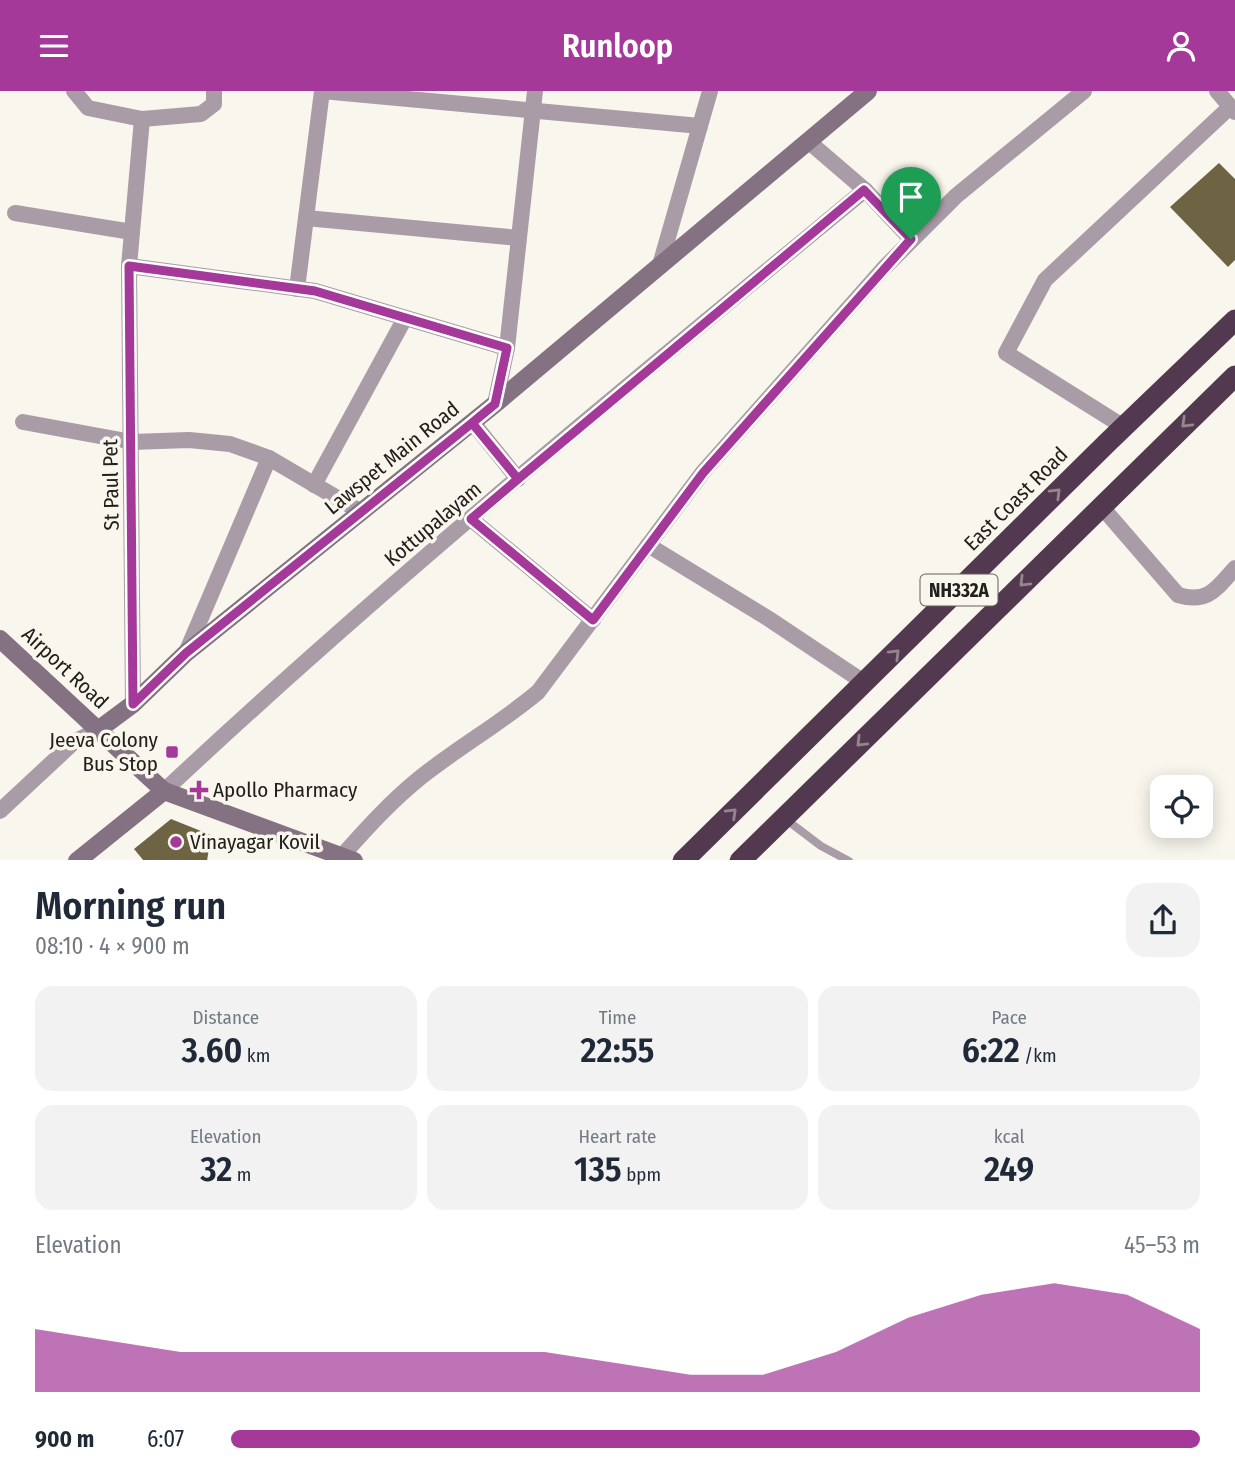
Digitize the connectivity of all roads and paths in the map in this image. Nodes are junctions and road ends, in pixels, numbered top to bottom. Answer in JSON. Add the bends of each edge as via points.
{"nodes":[{"id":1,"x":74,"y":91,"type":"edge"},
{"id":2,"x":214,"y":91,"type":"edge"},
{"id":3,"x":322,"y":91,"type":"edge"},
{"id":4,"x":535,"y":91,"type":"edge"},
{"id":5,"x":710,"y":91,"type":"edge"},
{"id":6,"x":867,"y":91,"type":"edge"},
{"id":7,"x":1084,"y":91,"type":"edge"},
{"id":8,"x":1217,"y":91,"type":"edge"},
{"id":9,"x":533,"y":110,"type":"junction"},
{"id":10,"x":1233,"y":110,"type":"edge"},
{"id":11,"x":142,"y":119,"type":"junction"},
{"id":12,"x":700,"y":125,"type":"junction"},
{"id":13,"x":808,"y":141,"type":"junction"},
{"id":14,"x":864,"y":190,"type":"junction"},
{"id":15,"x":15,"y":213,"type":"dead end"},
{"id":16,"x":306,"y":218,"type":"junction"},
{"id":17,"x":132,"y":232,"type":"junction"},
{"id":18,"x":519,"y":238,"type":"junction"},
{"id":19,"x":911,"y":239,"type":"junction"},
{"id":20,"x":660,"y":265,"type":"junction"},
{"id":21,"x":129,"y":266,"type":"junction"},
{"id":22,"x":297,"y":289,"type":"junction"},
{"id":23,"x":404,"y":317,"type":"junction"},
{"id":24,"x":1235,"y":320,"type":"edge"},
{"id":25,"x":507,"y":348,"type":"junction"},
{"id":26,"x":1235,"y":376,"type":"edge"},
{"id":27,"x":495,"y":404,"type":"junction"},
{"id":28,"x":23,"y":422,"type":"dead end"},
{"id":29,"x":472,"y":423,"type":"junction"},
{"id":30,"x":1124,"y":427,"type":"junction"},
{"id":31,"x":132,"y":442,"type":"junction"},
{"id":32,"x":269,"y":458,"type":"junction"},
{"id":33,"x":518,"y":479,"type":"junction"},
{"id":34,"x":314,"y":485,"type":"junction"},
{"id":35,"x":1101,"y":506,"type":"junction"},
{"id":36,"x":361,"y":512,"type":"junction"},
{"id":37,"x":471,"y":519,"type":"junction"},
{"id":38,"x":648,"y":545,"type":"junction"},
{"id":39,"x":1235,"y":568,"type":"edge"},
{"id":40,"x":593,"y":620,"type":"junction"},
{"id":41,"x":0,"y":639,"type":"edge"},
{"id":42,"x":186,"y":653,"type":"junction"},
{"id":43,"x":865,"y":683,"type":"junction"},
{"id":44,"x":133,"y":704,"type":"junction"},
{"id":45,"x":98,"y":730,"type":"junction"},
{"id":46,"x":164,"y":791,"type":"junction"},
{"id":47,"x":0,"y":811,"type":"edge"},
{"id":48,"x":784,"y":818,"type":"junction"},
{"id":49,"x":347,"y":859,"type":"edge"},
{"id":50,"x":77,"y":860,"type":"edge"},
{"id":51,"x":683,"y":860,"type":"edge"},
{"id":52,"x":740,"y":860,"type":"edge"},
{"id":53,"x":849,"y":860,"type":"edge"}],
"edges":[{"from":1,"to":11,"type":"street","via":[[88,108]]},
{"from":2,"to":11,"type":"street","via":[[214,104],[201,114]]},
{"from":3,"to":9,"type":"street"},
{"from":3,"to":16,"type":"street"},
{"from":4,"to":9,"type":"street"},
{"from":5,"to":12,"type":"street"},
{"from":6,"to":13,"type":"street","name":"Lawspet Main Road"},
{"from":7,"to":19,"type":"street"},
{"from":8,"to":10,"type":"street"},
{"from":9,"to":12,"type":"street"},
{"from":9,"to":18,"type":"street"},
{"from":10,"to":30,"type":"street","via":[[1045,281],[1006,353]]},
{"from":11,"to":17,"type":"street","name":"St Paul Pet"},
{"from":12,"to":20,"type":"street"},
{"from":13,"to":14,"type":"street"},
{"from":13,"to":20,"type":"street","name":"Lawspet Main Road"},
{"from":14,"to":19,"type":"street"},
{"from":14,"to":33,"type":"street","name":"Kottupalayam"},
{"from":15,"to":17,"type":"street"},
{"from":16,"to":18,"type":"street"},
{"from":16,"to":22,"type":"street"},
{"from":17,"to":21,"type":"street","name":"St Paul Pet"},
{"from":18,"to":25,"type":"street"},
{"from":19,"to":38,"type":"street","via":[[703,473]]},
{"from":20,"to":27,"type":"street","name":"Lawspet Main Road"},
{"from":21,"to":22,"type":"street"},
{"from":21,"to":31,"type":"street","name":"St Paul Pet"},
{"from":22,"to":23,"type":"street"},
{"from":23,"to":25,"type":"street"},
{"from":23,"to":34,"type":"street"},
{"from":24,"to":30,"type":"highway","name":"East Coast Road","number":"NH332A"},
{"from":25,"to":27,"type":"street"},
{"from":26,"to":35,"type":"highway","number":"NH332A","one_way":true},
{"from":27,"to":29,"type":"street","name":"Lawspet Main Road"},
{"from":28,"to":31,"type":"street"},
{"from":29,"to":33,"type":"street"},
{"from":29,"to":36,"type":"street","name":"Lawspet Main Road"},
{"from":43,"to":30,"type":"highway","name":"East Coast Road","number":"NH332A","one_way":true},
{"from":31,"to":32,"type":"street","via":[[230,444]]},
{"from":31,"to":44,"type":"street","name":"St Paul Pet"},
{"from":32,"to":34,"type":"street"},
{"from":32,"to":42,"type":"street"},
{"from":33,"to":37,"type":"street","name":"Kottupalayam"},
{"from":34,"to":36,"type":"street"},
{"from":35,"to":39,"type":"street","via":[[1178,596],[1193,600],[1208,596]]},
{"from":35,"to":48,"type":"highway","number":"NH332A","one_way":true},
{"from":36,"to":42,"type":"street","name":"Lawspet Main Road"},
{"from":37,"to":40,"type":"street"},
{"from":37,"to":46,"type":"street","name":"Kottupalayam","via":[[275,687]]},
{"from":38,"to":40,"type":"street"},
{"from":38,"to":43,"type":"street"},
{"from":40,"to":49,"type":"street","via":[[538,692],[420,778],[386,808]]},
{"from":41,"to":45,"type":"street","name":"Airport Road"},
{"from":42,"to":44,"type":"street","name":"Lawspet Main Road"},
{"from":51,"to":43,"type":"highway","name":"East Coast Road","number":"NH332A","one_way":true},
{"from":44,"to":45,"type":"street","name":"Lawspet Main Road"},
{"from":45,"to":46,"type":"street"},
{"from":45,"to":47,"type":"street","via":[[74,742]]},
{"from":46,"to":49,"type":"street"},
{"from":46,"to":50,"type":"street"},
{"from":48,"to":52,"type":"highway","number":"NH332A"},
{"from":48,"to":53,"type":"lane"}]}
